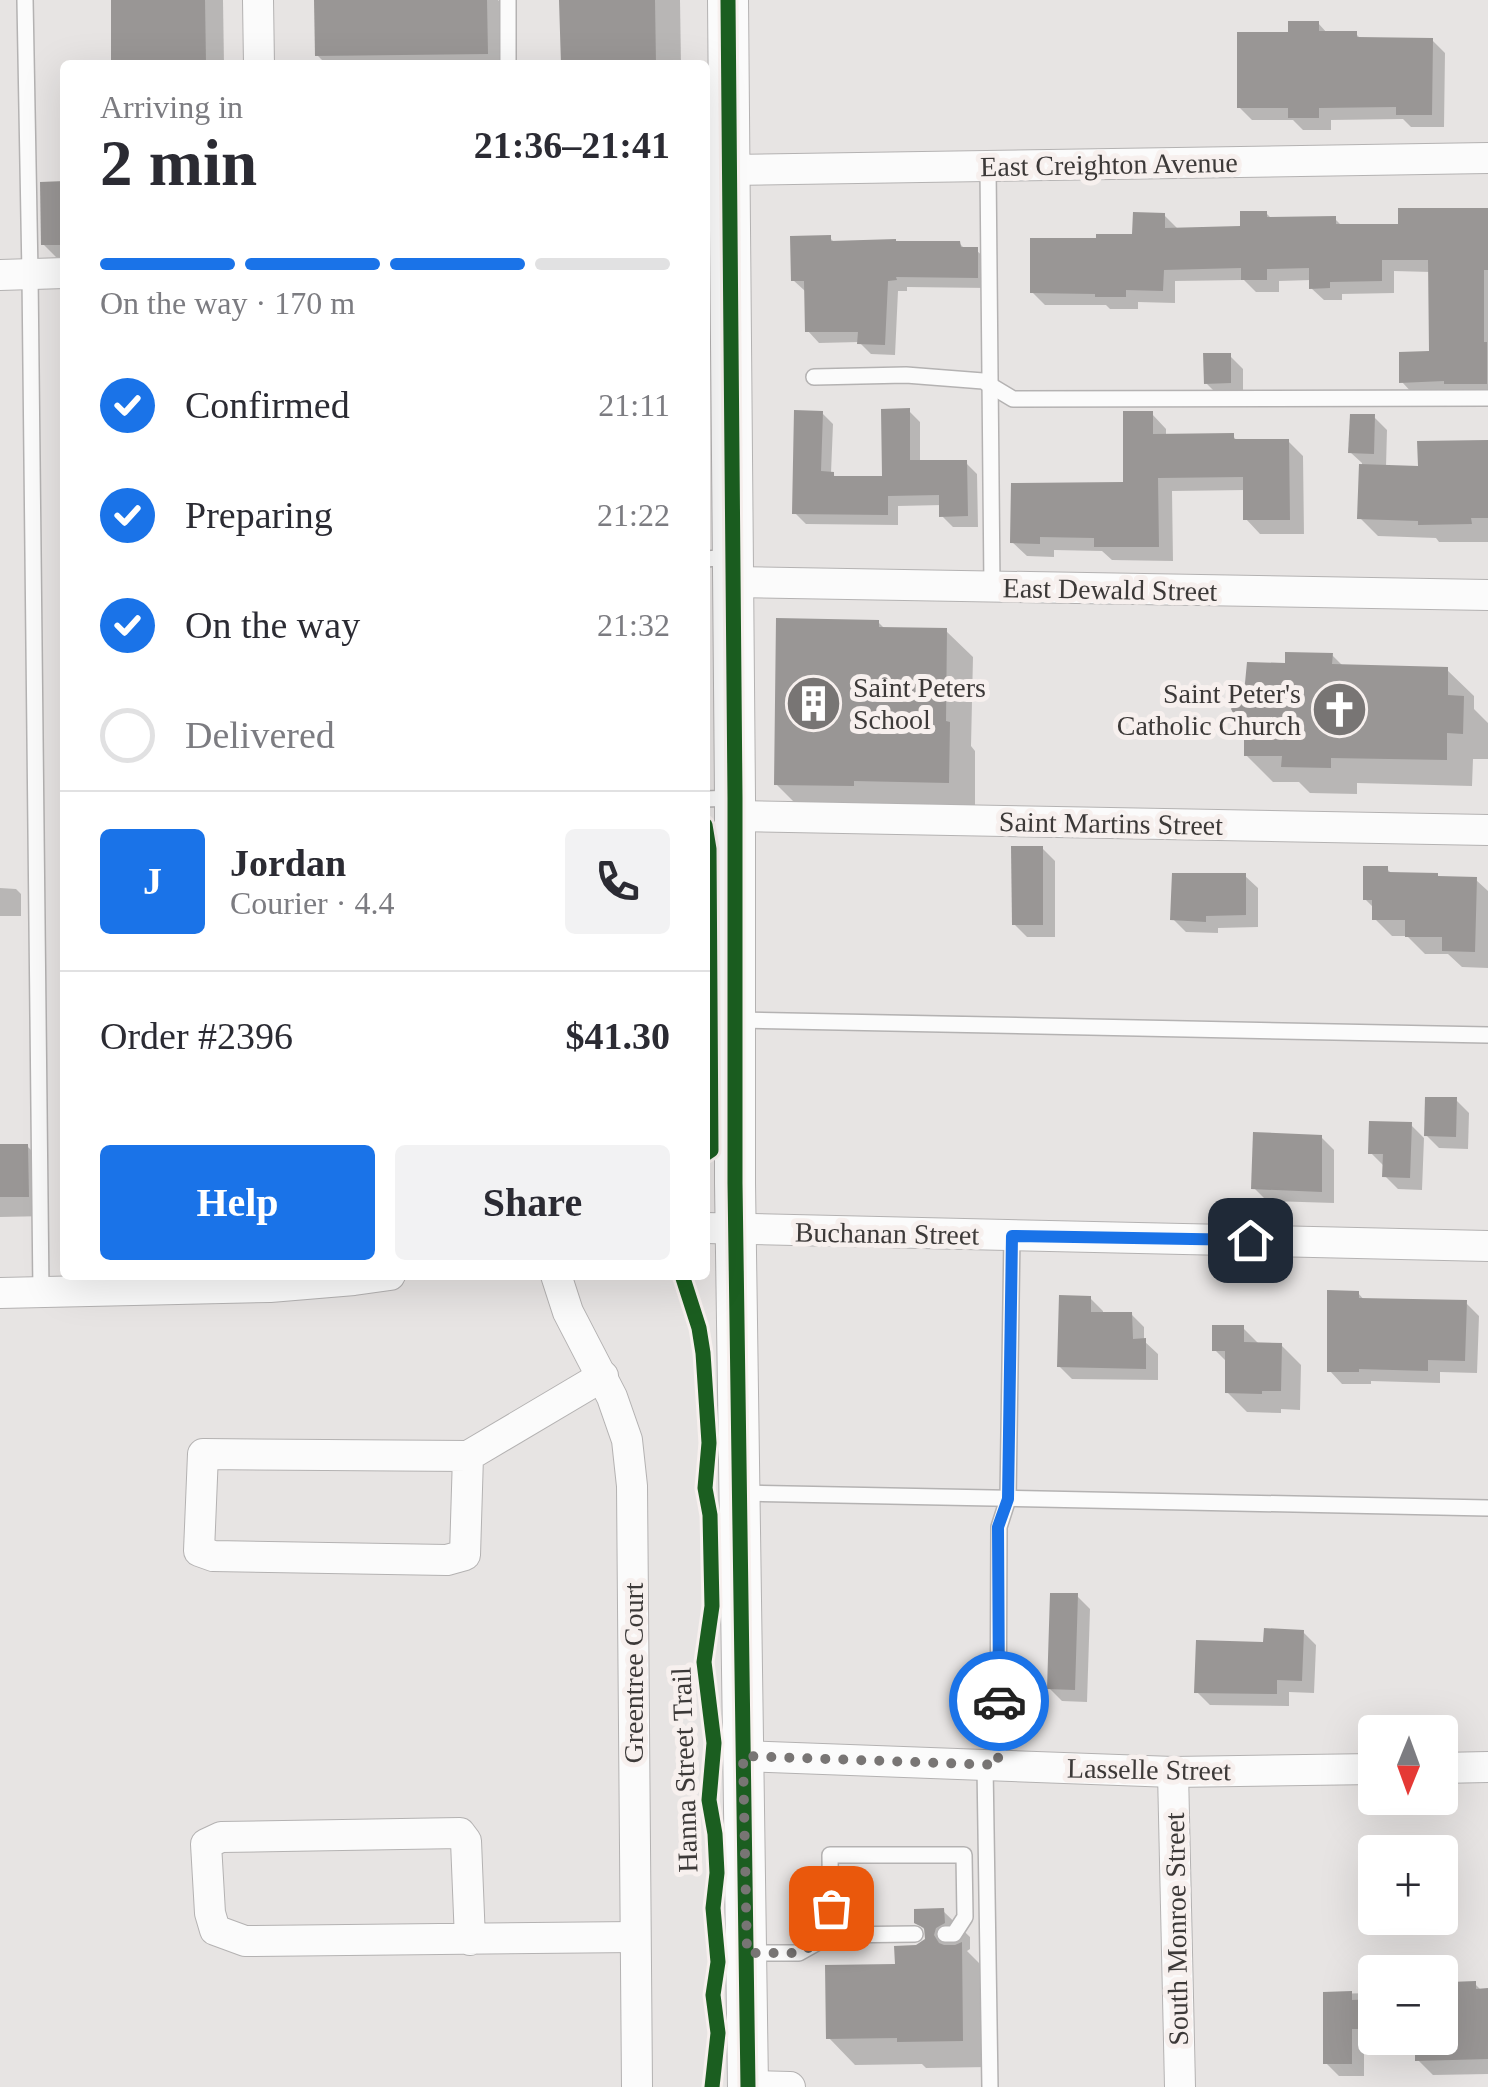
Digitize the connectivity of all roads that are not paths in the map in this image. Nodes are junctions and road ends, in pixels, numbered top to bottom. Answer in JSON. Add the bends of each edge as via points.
{"nodes":[{"id":1,"x":25,"y":0,"type":"edge"},
{"id":2,"x":258,"y":0,"type":"edge"},
{"id":3,"x":508,"y":0,"type":"edge"},
{"id":4,"x":728,"y":0,"type":"edge"},
{"id":5,"x":260,"y":60,"type":"edge"},
{"id":6,"x":508,"y":60,"type":"edge"},
{"id":7,"x":1488,"y":158,"type":"edge"},
{"id":8,"x":988,"y":166,"type":"junction"},
{"id":9,"x":730,"y":170,"type":"junction"},
{"id":10,"x":718,"y":258,"type":"edge"},
{"id":11,"x":60,"y":273,"type":"edge"},
{"id":12,"x":15,"y":275,"type":"edge"},
{"id":13,"x":814,"y":377,"type":"dead end"},
{"id":14,"x":990,"y":385,"type":"junction"},
{"id":15,"x":1488,"y":398,"type":"edge"},
{"id":16,"x":724,"y":566,"type":"edge"},
{"id":17,"x":992,"y":587,"type":"junction"},
{"id":18,"x":1488,"y":595,"type":"edge"},
{"id":19,"x":725,"y":804,"type":"edge"},
{"id":20,"x":1488,"y":830,"type":"edge"},
{"id":21,"x":735,"y":1020,"type":"junction"},
{"id":22,"x":1488,"y":1035,"type":"edge"},
{"id":23,"x":720,"y":1229,"type":"edge"},
{"id":24,"x":1012,"y":1236,"type":"junction"},
{"id":25,"x":1488,"y":1246,"type":"edge"},
{"id":26,"x":354,"y":1280,"type":"edge"},
{"id":27,"x":558,"y":1280,"type":"edge"},
{"id":28,"x":270,"y":1281,"type":"edge"},
{"id":29,"x":41,"y":1293,"type":"junction"},
{"id":30,"x":0,"y":1294,"type":"edge"},
{"id":31,"x":603,"y":1376,"type":"junction"},
{"id":32,"x":468,"y":1456,"type":"junction"},
{"id":33,"x":739,"y":1493,"type":"junction"},
{"id":34,"x":1008,"y":1499,"type":"junction"},
{"id":35,"x":1488,"y":1508,"type":"edge"},
{"id":36,"x":743,"y":1756,"type":"junction"},
{"id":37,"x":992,"y":1765,"type":"junction"},
{"id":38,"x":1488,"y":1767,"type":"edge"},
{"id":39,"x":1458,"y":1768,"type":"edge"},
{"id":40,"x":1358,"y":1769,"type":"edge"},
{"id":41,"x":1173,"y":1772,"type":"junction"},
{"id":42,"x":914,"y":1934,"type":"dead end"},
{"id":43,"x":945,"y":1934,"type":"dead end"},
{"id":44,"x":832,"y":1935,"type":"junction"},
{"id":45,"x":635,"y":1937,"type":"junction"},
{"id":46,"x":470,"y":1940,"type":"junction"},
{"id":47,"x":747,"y":1953,"type":"junction"},
{"id":48,"x":748,"y":2086,"type":"edge"},
{"id":49,"x":638,"y":2087,"type":"edge"},
{"id":50,"x":790,"y":2087,"type":"edge"},
{"id":51,"x":990,"y":2087,"type":"edge"},
{"id":52,"x":1180,"y":2087,"type":"edge"}],
"edges":[{"from":1,"to":12,"type":"lane"},
{"from":2,"to":5,"type":"street"},
{"from":3,"to":6,"type":"lane"},
{"from":4,"to":9,"type":"street"},
{"from":7,"to":8,"type":"street","name":"East Creighton Avenue"},
{"from":8,"to":9,"type":"street","name":"East Creighton Avenue"},
{"from":8,"to":14,"type":"lane"},
{"from":9,"to":10,"type":"street"},
{"from":10,"to":16,"type":"street"},
{"from":11,"to":12,"type":"street"},
{"from":12,"to":29,"type":"lane"},
{"from":13,"to":14,"type":"lane","via":[[906,375]]},
{"from":14,"to":15,"type":"lane","via":[[1013,398]]},
{"from":14,"to":17,"type":"lane"},
{"from":16,"to":17,"type":"street","name":"East Dewald Street"},
{"from":16,"to":19,"type":"street"},
{"from":17,"to":18,"type":"street","name":"East Dewald Street"},
{"from":19,"to":20,"type":"street","name":"Saint Martins Street"},
{"from":19,"to":21,"type":"street"},
{"from":21,"to":22,"type":"lane"},
{"from":21,"to":23,"type":"street"},
{"from":23,"to":24,"type":"street","name":"Buchanan Street"},
{"from":23,"to":33,"type":"street"},
{"from":24,"to":25,"type":"street","name":"Buchanan Street"},
{"from":24,"to":34,"type":"lane"},
{"from":26,"to":28,"type":"street"},
{"from":27,"to":31,"type":"street","name":"Greentree Court"},
{"from":28,"to":29,"type":"street"},
{"from":29,"to":30,"type":"street"},
{"from":31,"to":32,"type":"street"},
{"from":31,"to":45,"type":"street","name":"Greentree Court","via":[[626,1440],[632,1486]]},
{"from":32,"to":32,"type":"street","via":[[203,1454],[198,1551],[448,1560],[465,1554]]},
{"from":33,"to":34,"type":"lane"},
{"from":33,"to":36,"type":"street"},
{"from":34,"to":35,"type":"lane"},
{"from":34,"to":37,"type":"lane","via":[[998,1527]]},
{"from":36,"to":37,"type":"street","name":"Lasselle Street"},
{"from":36,"to":47,"type":"street"},
{"from":37,"to":41,"type":"street","name":"Lasselle Street"},
{"from":37,"to":51,"type":"lane"},
{"from":38,"to":39,"type":"street"},
{"from":40,"to":41,"type":"street","name":"Lasselle Street"},
{"from":41,"to":52,"type":"street","name":"South Monroe Street"},
{"from":42,"to":44,"type":"lane"},
{"from":43,"to":44,"type":"lane","via":[[954,1934],[965,1918],[964,1856],[830,1855]]},
{"from":44,"to":47,"type":"lane","via":[[799,1953]]},
{"from":45,"to":46,"type":"street"},
{"from":45,"to":49,"type":"street","name":"Greentree Court"},
{"from":46,"to":46,"type":"street","via":[[245,1941],[215,1930],[206,1844],[221,1837],[460,1833],[466,1841]]},
{"from":47,"to":48,"type":"street"},
{"from":48,"to":50,"type":"street"}]}
